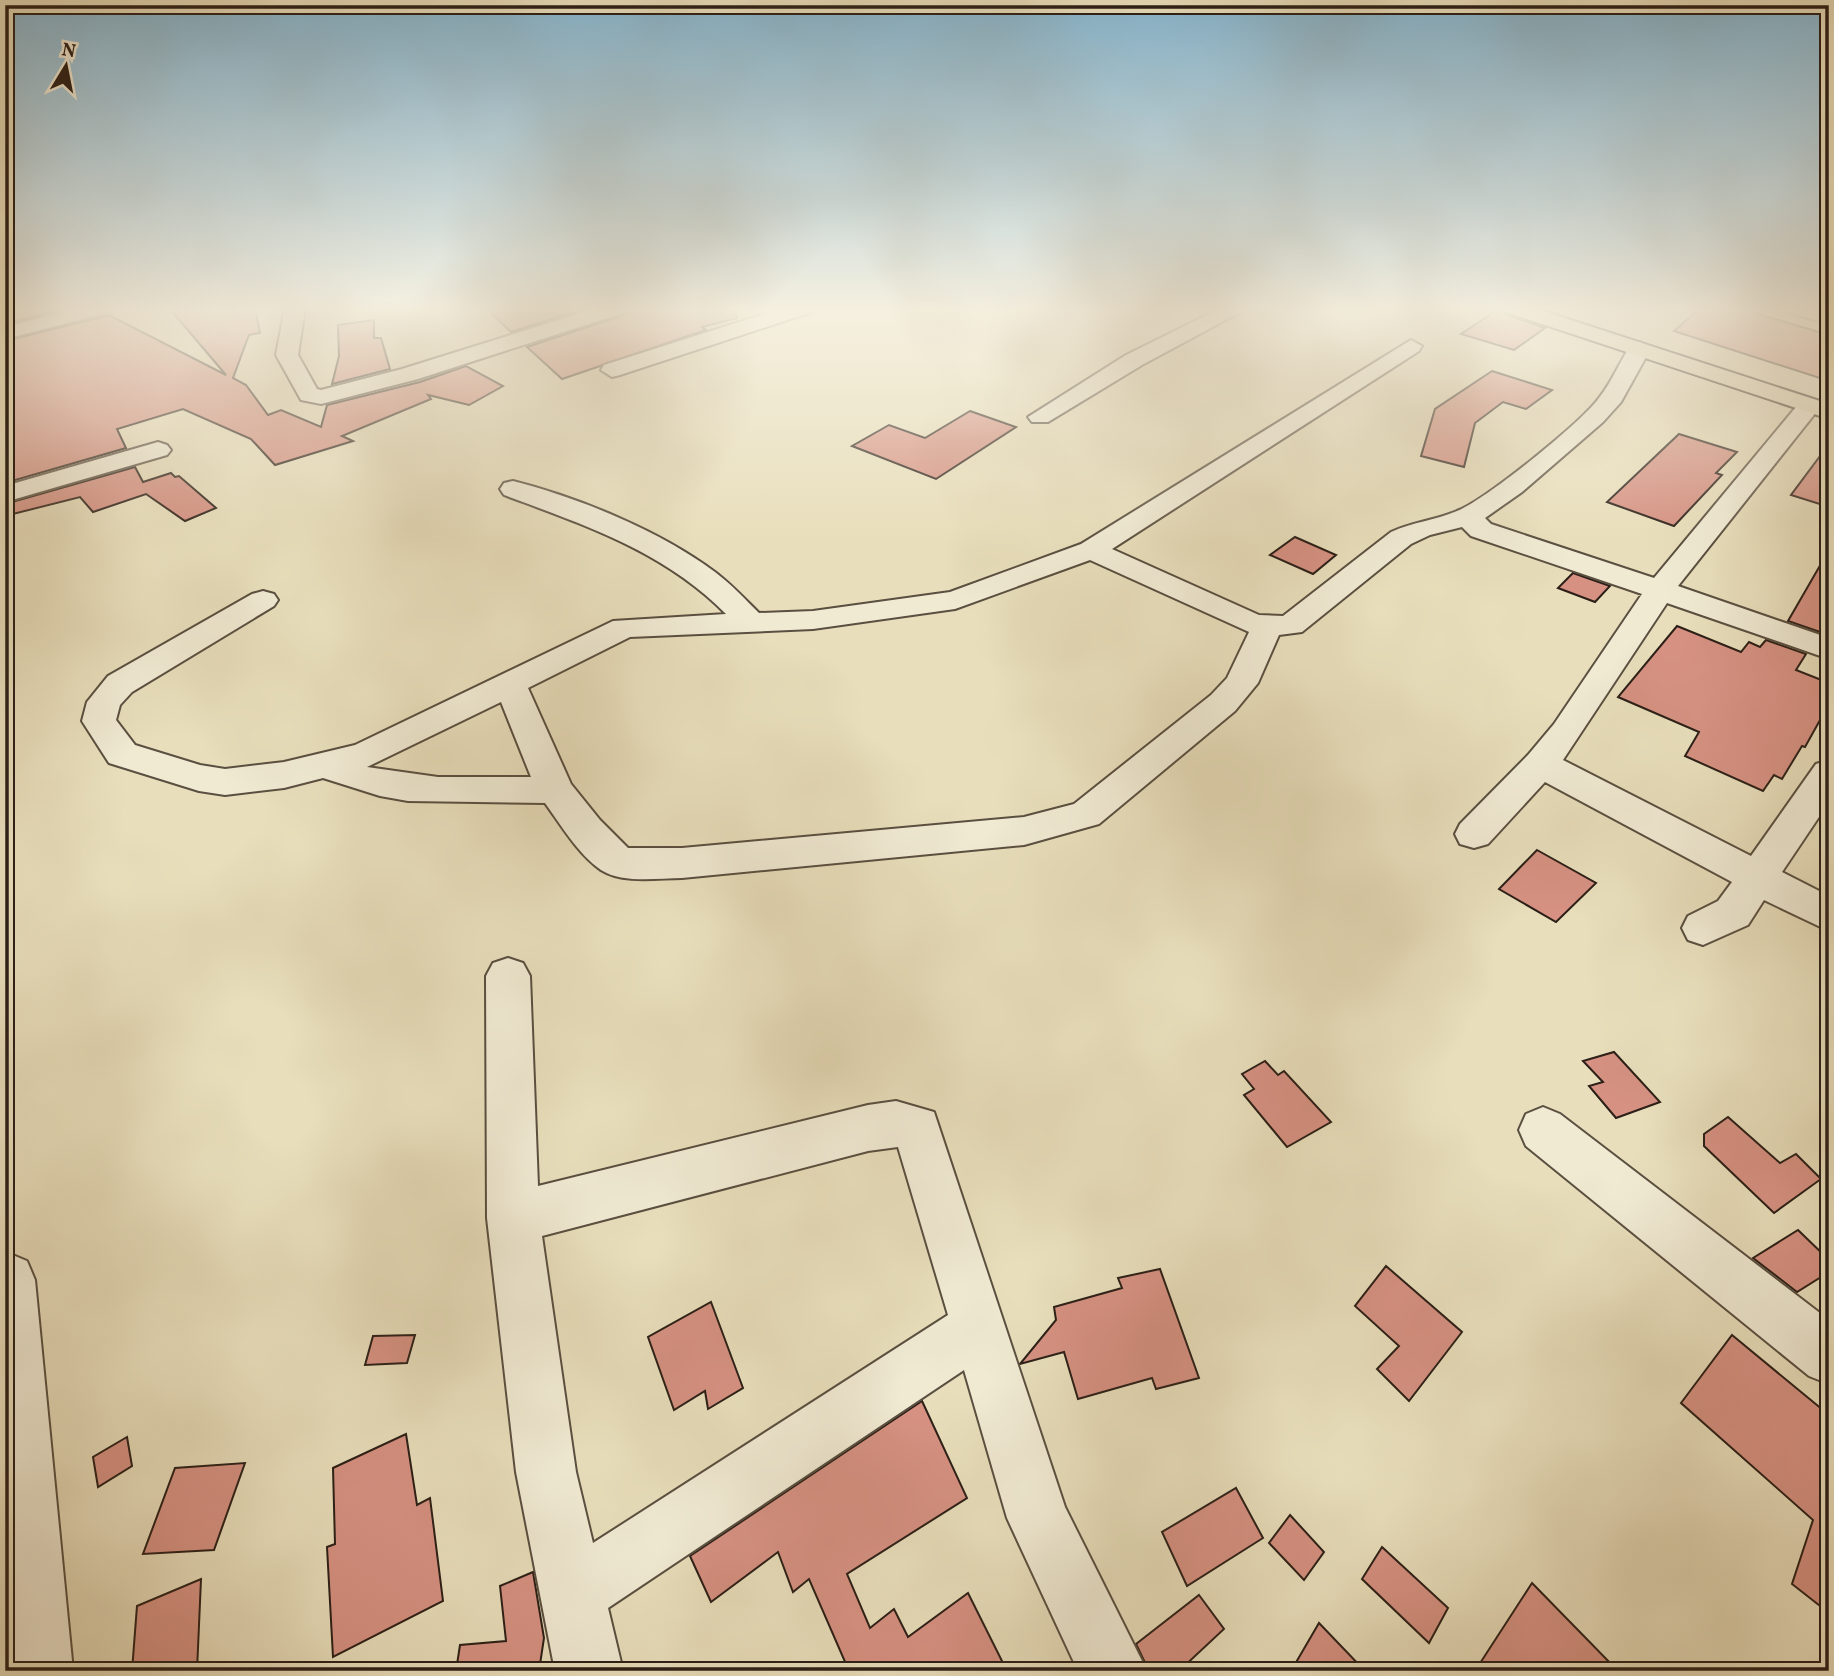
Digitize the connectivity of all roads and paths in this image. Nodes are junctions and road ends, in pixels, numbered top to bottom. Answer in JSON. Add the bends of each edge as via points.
{"nodes":[{"id":1,"x":304,"y":386,"type":"edge"},
{"id":2,"x":363,"y":386,"type":"edge"},
{"id":3,"x":1091,"y":386,"type":"edge"},
{"id":4,"x":1348,"y":386,"type":"edge"},
{"id":5,"x":1618,"y":386,"type":"edge"},
{"id":6,"x":1752,"y":386,"type":"edge"},
{"id":7,"x":1819,"y":409,"type":"edge"},
{"id":8,"x":1040,"y":417,"type":"dead end"},
{"id":9,"x":158,"y":450,"type":"dead end"},
{"id":10,"x":513,"y":489,"type":"dead end"},
{"id":11,"x":5,"y":494,"type":"edge"},
{"id":12,"x":1468,"y":517,"type":"junction"},
{"id":13,"x":1091,"y":550,"type":"junction"},
{"id":14,"x":1660,"y":590,"type":"junction"},
{"id":15,"x":263,"y":600,"type":"dead end"},
{"id":16,"x":750,"y":621,"type":"junction"},
{"id":17,"x":1267,"y":627,"type":"junction"},
{"id":18,"x":1829,"y":649,"type":"edge"},
{"id":19,"x":510,"y":684,"type":"junction"},
{"id":20,"x":1541,"y":764,"type":"junction"},
{"id":21,"x":326,"y":765,"type":"junction"},
{"id":22,"x":1829,"y":773,"type":"edge"},
{"id":23,"x":555,"y":790,"type":"junction"},
{"id":24,"x":1474,"y":834,"type":"dead end"},
{"id":25,"x":1758,"y":876,"type":"junction"},
{"id":26,"x":1829,"y":915,"type":"edge"},
{"id":27,"x":1703,"y":928,"type":"dead end"},
{"id":28,"x":508,"y":976,"type":"dead end"},
{"id":29,"x":1543,"y":1130,"type":"dead end"},
{"id":30,"x":513,"y":1217,"type":"junction"},
{"id":31,"x":8,"y":1280,"type":"dead end"},
{"id":32,"x":979,"y":1327,"type":"junction"},
{"id":33,"x":1829,"y":1356,"type":"edge"},
{"id":34,"x":572,"y":1594,"type":"junction"},
{"id":35,"x":39,"y":1671,"type":"edge"},
{"id":36,"x":589,"y":1671,"type":"edge"},
{"id":37,"x":1113,"y":1671,"type":"edge"}],
"edges":[{"from":1,"to":2,"type":"street","via":[[309,395],[321,397]]},
{"from":3,"to":8,"type":"street"},
{"from":4,"to":13,"type":"street"},
{"from":5,"to":12,"type":"street","via":[[1595,417]]},
{"from":6,"to":7,"type":"main road"},
{"from":7,"to":14,"type":"street"},
{"from":9,"to":11,"type":"street"},
{"from":10,"to":16,"type":"street","via":[[647,543],[706,580]]},
{"from":12,"to":14,"type":"street","via":[[1481,530]]},
{"from":12,"to":17,"type":"street","via":[[1401,538],[1291,625]]},
{"from":13,"to":16,"type":"street","via":[[955,600],[813,620]]},
{"from":13,"to":17,"type":"street"},
{"from":14,"to":18,"type":"street"},
{"from":14,"to":20,"type":"street"},
{"from":15,"to":21,"type":"street","via":[[120,684],[104,702],[99,721],[122,754],[199,778],[225,782]]},
{"from":16,"to":19,"type":"street","via":[[625,628]]},
{"from":17,"to":23,"type":"street","via":[[1241,683],[1223,703],[1086,814],[1024,831],[635,864],[617,860]]},
{"from":19,"to":21,"type":"street","via":[[365,755]]},
{"from":19,"to":23,"type":"street"},
{"from":20,"to":24,"type":"street"},
{"from":20,"to":25,"type":"street"},
{"from":21,"to":23,"type":"street","via":[[385,787]]},
{"from":22,"to":25,"type":"street"},
{"from":25,"to":26,"type":"street"},
{"from":25,"to":27,"type":"street","via":[[1732,913]]},
{"from":28,"to":30,"type":"street"},
{"from":29,"to":33,"type":"street"},
{"from":30,"to":32,"type":"street","via":[[867,1128],[895,1124],[917,1128]]},
{"from":30,"to":34,"type":"street","via":[[546,1472]]},
{"from":31,"to":35,"type":"street"},
{"from":32,"to":34,"type":"street"},
{"from":32,"to":37,"type":"street","via":[[1038,1518]]},
{"from":34,"to":36,"type":"street"}]}
